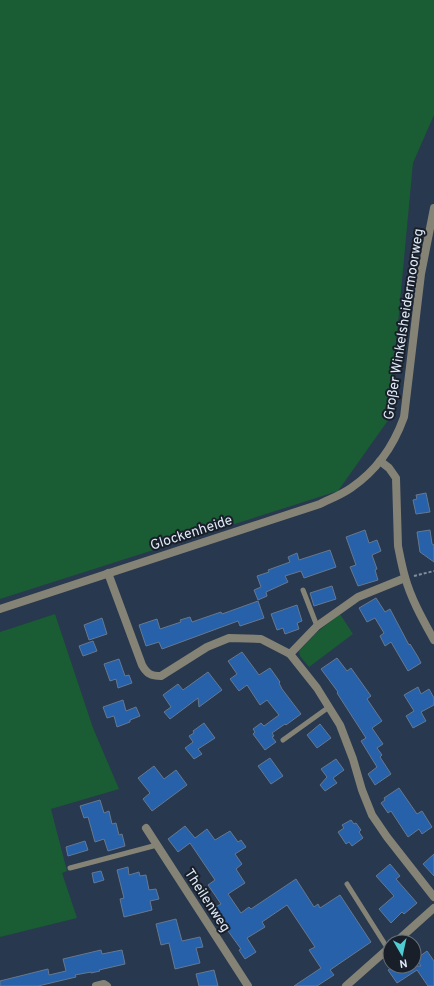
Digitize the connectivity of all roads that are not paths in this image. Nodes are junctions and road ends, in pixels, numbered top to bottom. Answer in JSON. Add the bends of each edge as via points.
{"nodes":[{"id":1,"x":434,"y":208,"type":"edge"},
{"id":2,"x":380,"y":462,"type":"junction"},
{"id":3,"x":108,"y":573,"type":"junction"},
{"id":4,"x":405,"y":578,"type":"junction"},
{"id":5,"x":302,"y":590,"type":"dead end"},
{"id":6,"x":0,"y":608,"type":"edge"},
{"id":7,"x":317,"y":626,"type":"junction"},
{"id":8,"x":434,"y":640,"type":"edge"},
{"id":9,"x":290,"y":654,"type":"junction"},
{"id":10,"x":329,"y":707,"type":"junction"},
{"id":11,"x":283,"y":740,"type":"dead end"},
{"id":12,"x":146,"y":828,"type":"dead end"},
{"id":13,"x":157,"y":845,"type":"junction"},
{"id":14,"x":70,"y":868,"type":"dead end"},
{"id":15,"x":347,"y":884,"type":"dead end"},
{"id":16,"x":434,"y":897,"type":"edge"},
{"id":17,"x":434,"y":908,"type":"edge"},
{"id":18,"x":405,"y":934,"type":"edge"},
{"id":19,"x":382,"y":937,"type":"edge"},
{"id":20,"x":382,"y":954,"type":"edge"},
{"id":21,"x":96,"y":986,"type":"edge"},
{"id":22,"x":107,"y":986,"type":"edge"},
{"id":23,"x":248,"y":986,"type":"edge"},
{"id":24,"x":346,"y":986,"type":"edge"}],
"edges":[{"from":1,"to":2,"type":"street","name":"Großer Winkelsheidermoorweg","via":[[420,274],[404,416],[397,436]]},
{"from":2,"to":3,"type":"street","name":"Glockenheide","via":[[351,488],[320,504]]},
{"from":2,"to":4,"type":"street","via":[[396,478],[398,546]]},
{"from":3,"to":6,"type":"street","name":"Glockenheide"},
{"from":3,"to":9,"type":"street","via":[[142,665],[146,672],[153,676],[161,676],[207,647],[229,638],[261,638]]},
{"from":4,"to":7,"type":"street","via":[[358,597]]},
{"from":4,"to":8,"type":"street"},
{"from":5,"to":7,"type":"lane"},
{"from":7,"to":9,"type":"street"},
{"from":9,"to":10,"type":"street"},
{"from":10,"to":11,"type":"lane"},
{"from":10,"to":16,"type":"street","via":[[340,725],[372,814]]},
{"from":12,"to":13,"type":"street","name":"Theilenweg"},
{"from":13,"to":14,"type":"lane"},
{"from":13,"to":23,"type":"street","name":"Theilenweg"},
{"from":15,"to":19,"type":"lane"},
{"from":17,"to":18,"type":"street"},
{"from":20,"to":24,"type":"street"},
{"from":21,"to":22,"type":"street"}]}
